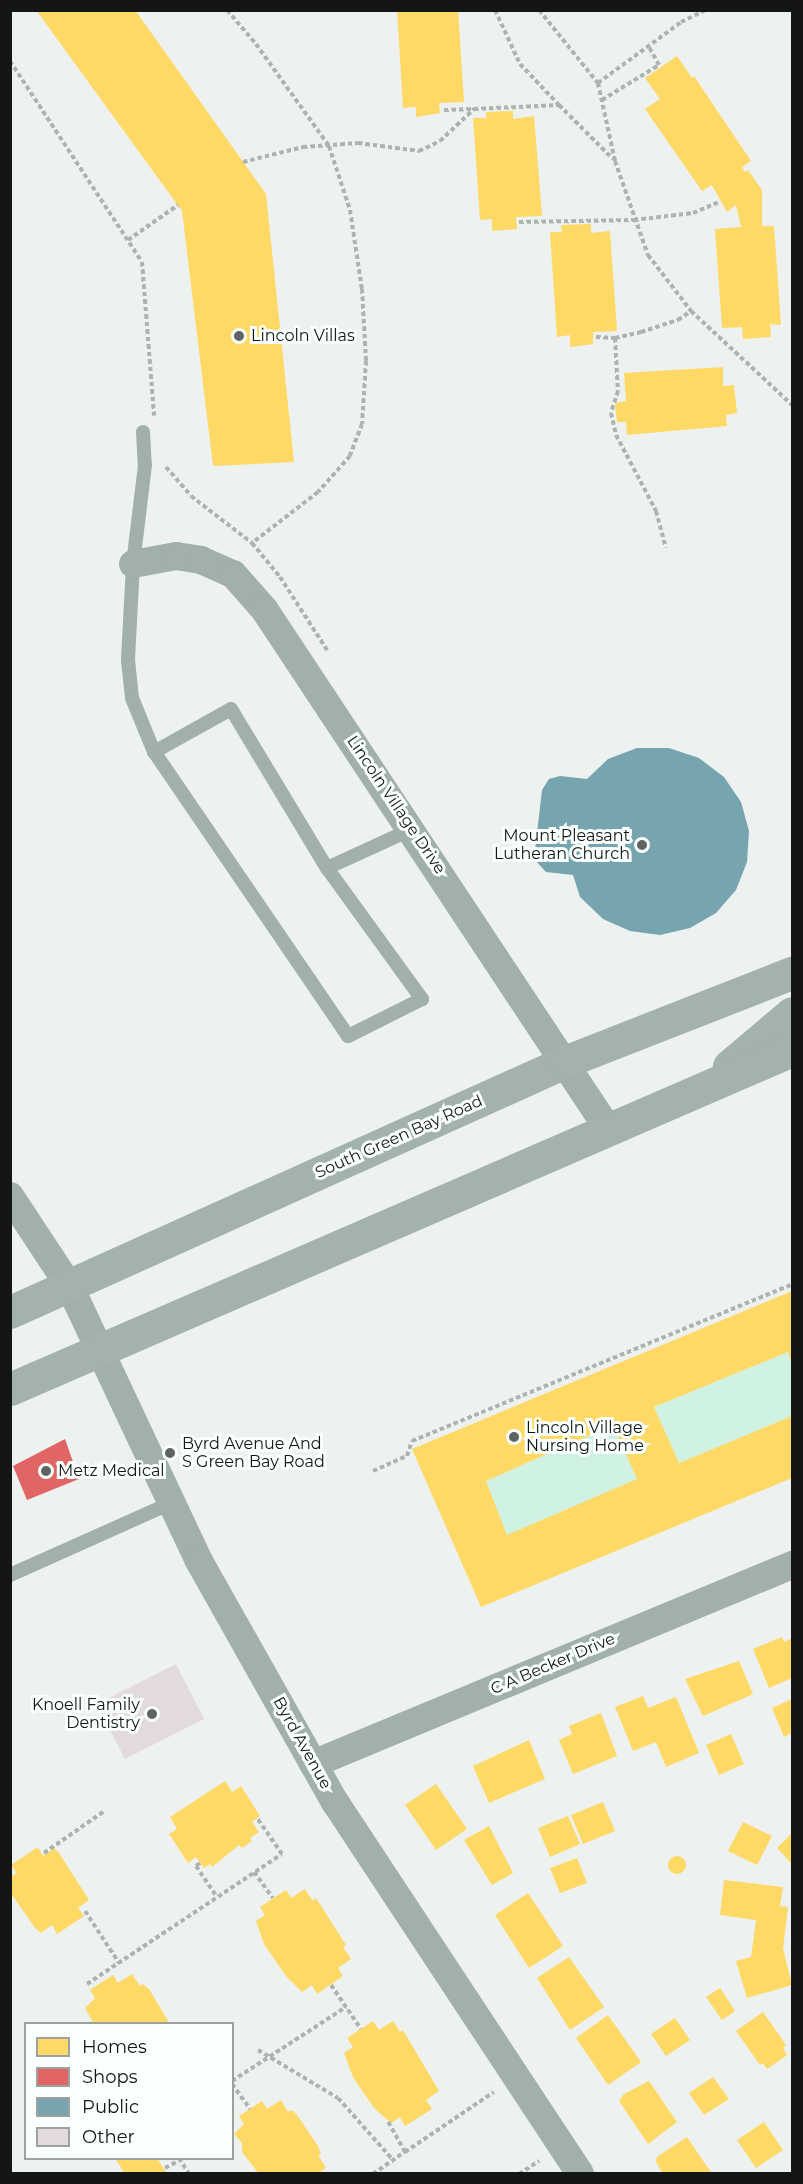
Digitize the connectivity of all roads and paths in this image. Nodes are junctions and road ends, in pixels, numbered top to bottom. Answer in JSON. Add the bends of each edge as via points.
{"nodes":[{"id":1,"x":227,"y":10,"type":"edge"},
{"id":2,"x":495,"y":10,"type":"edge"},
{"id":3,"x":539,"y":10,"type":"edge"},
{"id":4,"x":706,"y":10,"type":"edge"},
{"id":5,"x":648,"y":45,"type":"junction"},
{"id":6,"x":10,"y":61,"type":"edge"},
{"id":7,"x":598,"y":83,"type":"junction"},
{"id":8,"x":602,"y":99,"type":"junction"},
{"id":9,"x":559,"y":105,"type":"junction"},
{"id":10,"x":474,"y":109,"type":"junction"},
{"id":11,"x":444,"y":110,"type":"dead end"},
{"id":12,"x":329,"y":146,"type":"junction"},
{"id":13,"x":615,"y":161,"type":"junction"},
{"id":14,"x":243,"y":162,"type":"dead end"},
{"id":15,"x":719,"y":201,"type":"dead end"},
{"id":16,"x":178,"y":205,"type":"dead end"},
{"id":17,"x":634,"y":220,"type":"junction"},
{"id":18,"x":519,"y":222,"type":"dead end"},
{"id":19,"x":128,"y":240,"type":"junction"},
{"id":20,"x":691,"y":311,"type":"junction"},
{"id":21,"x":596,"y":337,"type":"dead end"},
{"id":22,"x":615,"y":338,"type":"junction"},
{"id":23,"x":792,"y":405,"type":"edge"},
{"id":24,"x":149,"y":429,"type":"joint"},
{"id":25,"x":164,"y":464,"type":"dead end"},
{"id":26,"x":666,"y":548,"type":"dead end"},
{"id":27,"x":133,"y":564,"type":"junction"},
{"id":28,"x":154,"y":752,"type":"junction"},
{"id":29,"x":412,"y":829,"type":"junction"},
{"id":30,"x":327,"y":868,"type":"junction"},
{"id":31,"x":792,"y":973,"type":"edge"},
{"id":32,"x":792,"y":1013,"type":"edge"},
{"id":33,"x":792,"y":1050,"type":"edge"},
{"id":34,"x":567,"y":1061,"type":"junction"},
{"id":35,"x":703,"y":1088,"type":"junction"},
{"id":36,"x":608,"y":1129,"type":"junction"},
{"id":37,"x":10,"y":1196,"type":"edge"},
{"id":38,"x":792,"y":1284,"type":"edge"},
{"id":39,"x":70,"y":1287,"type":"junction"},
{"id":40,"x":10,"y":1312,"type":"edge"},
{"id":41,"x":100,"y":1351,"type":"junction"},
{"id":42,"x":10,"y":1389,"type":"edge"},
{"id":43,"x":373,"y":1471,"type":"dead end"},
{"id":44,"x":171,"y":1503,"type":"junction"},
{"id":45,"x":792,"y":1565,"type":"edge"},
{"id":46,"x":10,"y":1575,"type":"edge"},
{"id":47,"x":313,"y":1764,"type":"junction"},
{"id":48,"x":103,"y":1812,"type":"dead end"},
{"id":49,"x":257,"y":1818,"type":"dead end"},
{"id":50,"x":44,"y":1853,"type":"dead end"},
{"id":51,"x":200,"y":1863,"type":"dead end"},
{"id":52,"x":255,"y":1872,"type":"junction"},
{"id":53,"x":217,"y":1897,"type":"junction"},
{"id":54,"x":273,"y":1898,"type":"dead end"},
{"id":55,"x":85,"y":1911,"type":"dead end"},
{"id":56,"x":119,"y":1963,"type":"junction"},
{"id":57,"x":87,"y":1984,"type":"dead end"},
{"id":58,"x":331,"y":1984,"type":"dead end"},
{"id":59,"x":346,"y":2007,"type":"junction"},
{"id":60,"x":361,"y":2029,"type":"dead end"},
{"id":61,"x":258,"y":2050,"type":"dead end"},
{"id":62,"x":270,"y":2057,"type":"junction"},
{"id":63,"x":516,"y":2077,"type":"junction"},
{"id":64,"x":234,"y":2082,"type":"edge"},
{"id":65,"x":234,"y":2086,"type":"edge"},
{"id":66,"x":250,"y":2109,"type":"dead end"},
{"id":67,"x":387,"y":2120,"type":"dead end"},
{"id":68,"x":405,"y":2152,"type":"junction"},
{"id":69,"x":177,"y":2160,"type":"edge"},
{"id":70,"x":180,"y":2160,"type":"edge"},
{"id":71,"x":393,"y":2160,"type":"junction"},
{"id":72,"x":165,"y":2168,"type":"dead end"},
{"id":73,"x":189,"y":2174,"type":"edge"},
{"id":74,"x":373,"y":2174,"type":"edge"},
{"id":75,"x":580,"y":2174,"type":"edge"}],
"edges":[{"from":1,"to":12,"type":"path"},
{"from":2,"to":9,"type":"path","via":[[520,64]]},
{"from":3,"to":7,"type":"path"},
{"from":4,"to":5,"type":"path"},
{"from":5,"to":7,"type":"path"},
{"from":5,"to":8,"type":"path","via":[[659,65]]},
{"from":6,"to":19,"type":"path"},
{"from":7,"to":8,"type":"path"},
{"from":8,"to":13,"type":"path"},
{"from":9,"to":10,"type":"path"},
{"from":9,"to":13,"type":"path"},
{"from":10,"to":11,"type":"path"},
{"from":10,"to":12,"type":"path","via":[[428,149],[358,143]]},
{"from":12,"to":14,"type":"path","via":[[274,152]]},
{"from":12,"to":25,"type":"path","via":[[350,210],[362,289],[366,361],[362,424],[350,456],[318,492],[252,543],[191,496]]},
{"from":13,"to":17,"type":"path"},
{"from":15,"to":17,"type":"path","via":[[693,213]]},
{"from":16,"to":19,"type":"path"},
{"from":17,"to":18,"type":"path"},
{"from":17,"to":20,"type":"path","via":[[648,255]]},
{"from":19,"to":24,"type":"path","via":[[142,262]]},
{"from":20,"to":22,"type":"path","via":[[678,320]]},
{"from":20,"to":23,"type":"path"},
{"from":21,"to":22,"type":"path"},
{"from":22,"to":26,"type":"path","via":[[618,391],[611,413],[616,435],[657,511]]},
{"from":24,"to":27,"type":"lane"},
{"from":27,"to":28,"type":"lane","via":[[128,660],[132,698]]},
{"from":27,"to":29,"type":"street","name":"Lincoln Village Drive","via":[[176,556],[201,560],[233,574],[264,609]]},
{"from":28,"to":30,"type":"lane","via":[[231,709]]},
{"from":28,"to":30,"type":"lane","via":[[348,1036],[422,999]]},
{"from":29,"to":30,"type":"lane"},
{"from":29,"to":34,"type":"street","name":"Lincoln Village Drive"},
{"from":31,"to":34,"type":"main road","name":"South Green Bay Road"},
{"from":32,"to":35,"type":"main road"},
{"from":33,"to":35,"type":"main road"},
{"from":34,"to":36,"type":"street","name":"Lincoln Village Drive"},
{"from":34,"to":39,"type":"main road","name":"South Green Bay Road"},
{"from":35,"to":36,"type":"main road"},
{"from":36,"to":41,"type":"main road"},
{"from":37,"to":39,"type":"street","name":"Byrd Avenue"},
{"from":38,"to":43,"type":"path","via":[[412,1441],[407,1456]]},
{"from":39,"to":40,"type":"main road","name":"South Green Bay Road"},
{"from":39,"to":41,"type":"street","name":"Byrd Avenue"},
{"from":41,"to":42,"type":"main road"},
{"from":41,"to":44,"type":"street","name":"Byrd Avenue"},
{"from":44,"to":46,"type":"lane"},
{"from":44,"to":47,"type":"street","name":"Byrd Avenue","via":[[199,1561]]},
{"from":45,"to":47,"type":"street","name":"C A Becker Drive"},
{"from":47,"to":63,"type":"street","name":"Byrd Avenue"},
{"from":48,"to":50,"type":"path"},
{"from":49,"to":52,"type":"path","via":[[282,1854]]},
{"from":51,"to":53,"type":"path","via":[[196,1866]]},
{"from":52,"to":53,"type":"path"},
{"from":52,"to":54,"type":"path"},
{"from":53,"to":56,"type":"path"},
{"from":55,"to":56,"type":"path"},
{"from":56,"to":57,"type":"path"},
{"from":58,"to":59,"type":"path"},
{"from":59,"to":60,"type":"path"},
{"from":59,"to":62,"type":"path"},
{"from":61,"to":62,"type":"path"},
{"from":62,"to":64,"type":"path"},
{"from":62,"to":71,"type":"path","via":[[338,2098]]},
{"from":63,"to":68,"type":"path"},
{"from":63,"to":75,"type":"street","name":"Byrd Avenue"},
{"from":65,"to":66,"type":"path"},
{"from":67,"to":68,"type":"path"},
{"from":68,"to":71,"type":"path"},
{"from":69,"to":72,"type":"path"},
{"from":70,"to":73,"type":"path"},
{"from":71,"to":74,"type":"path"}]}
